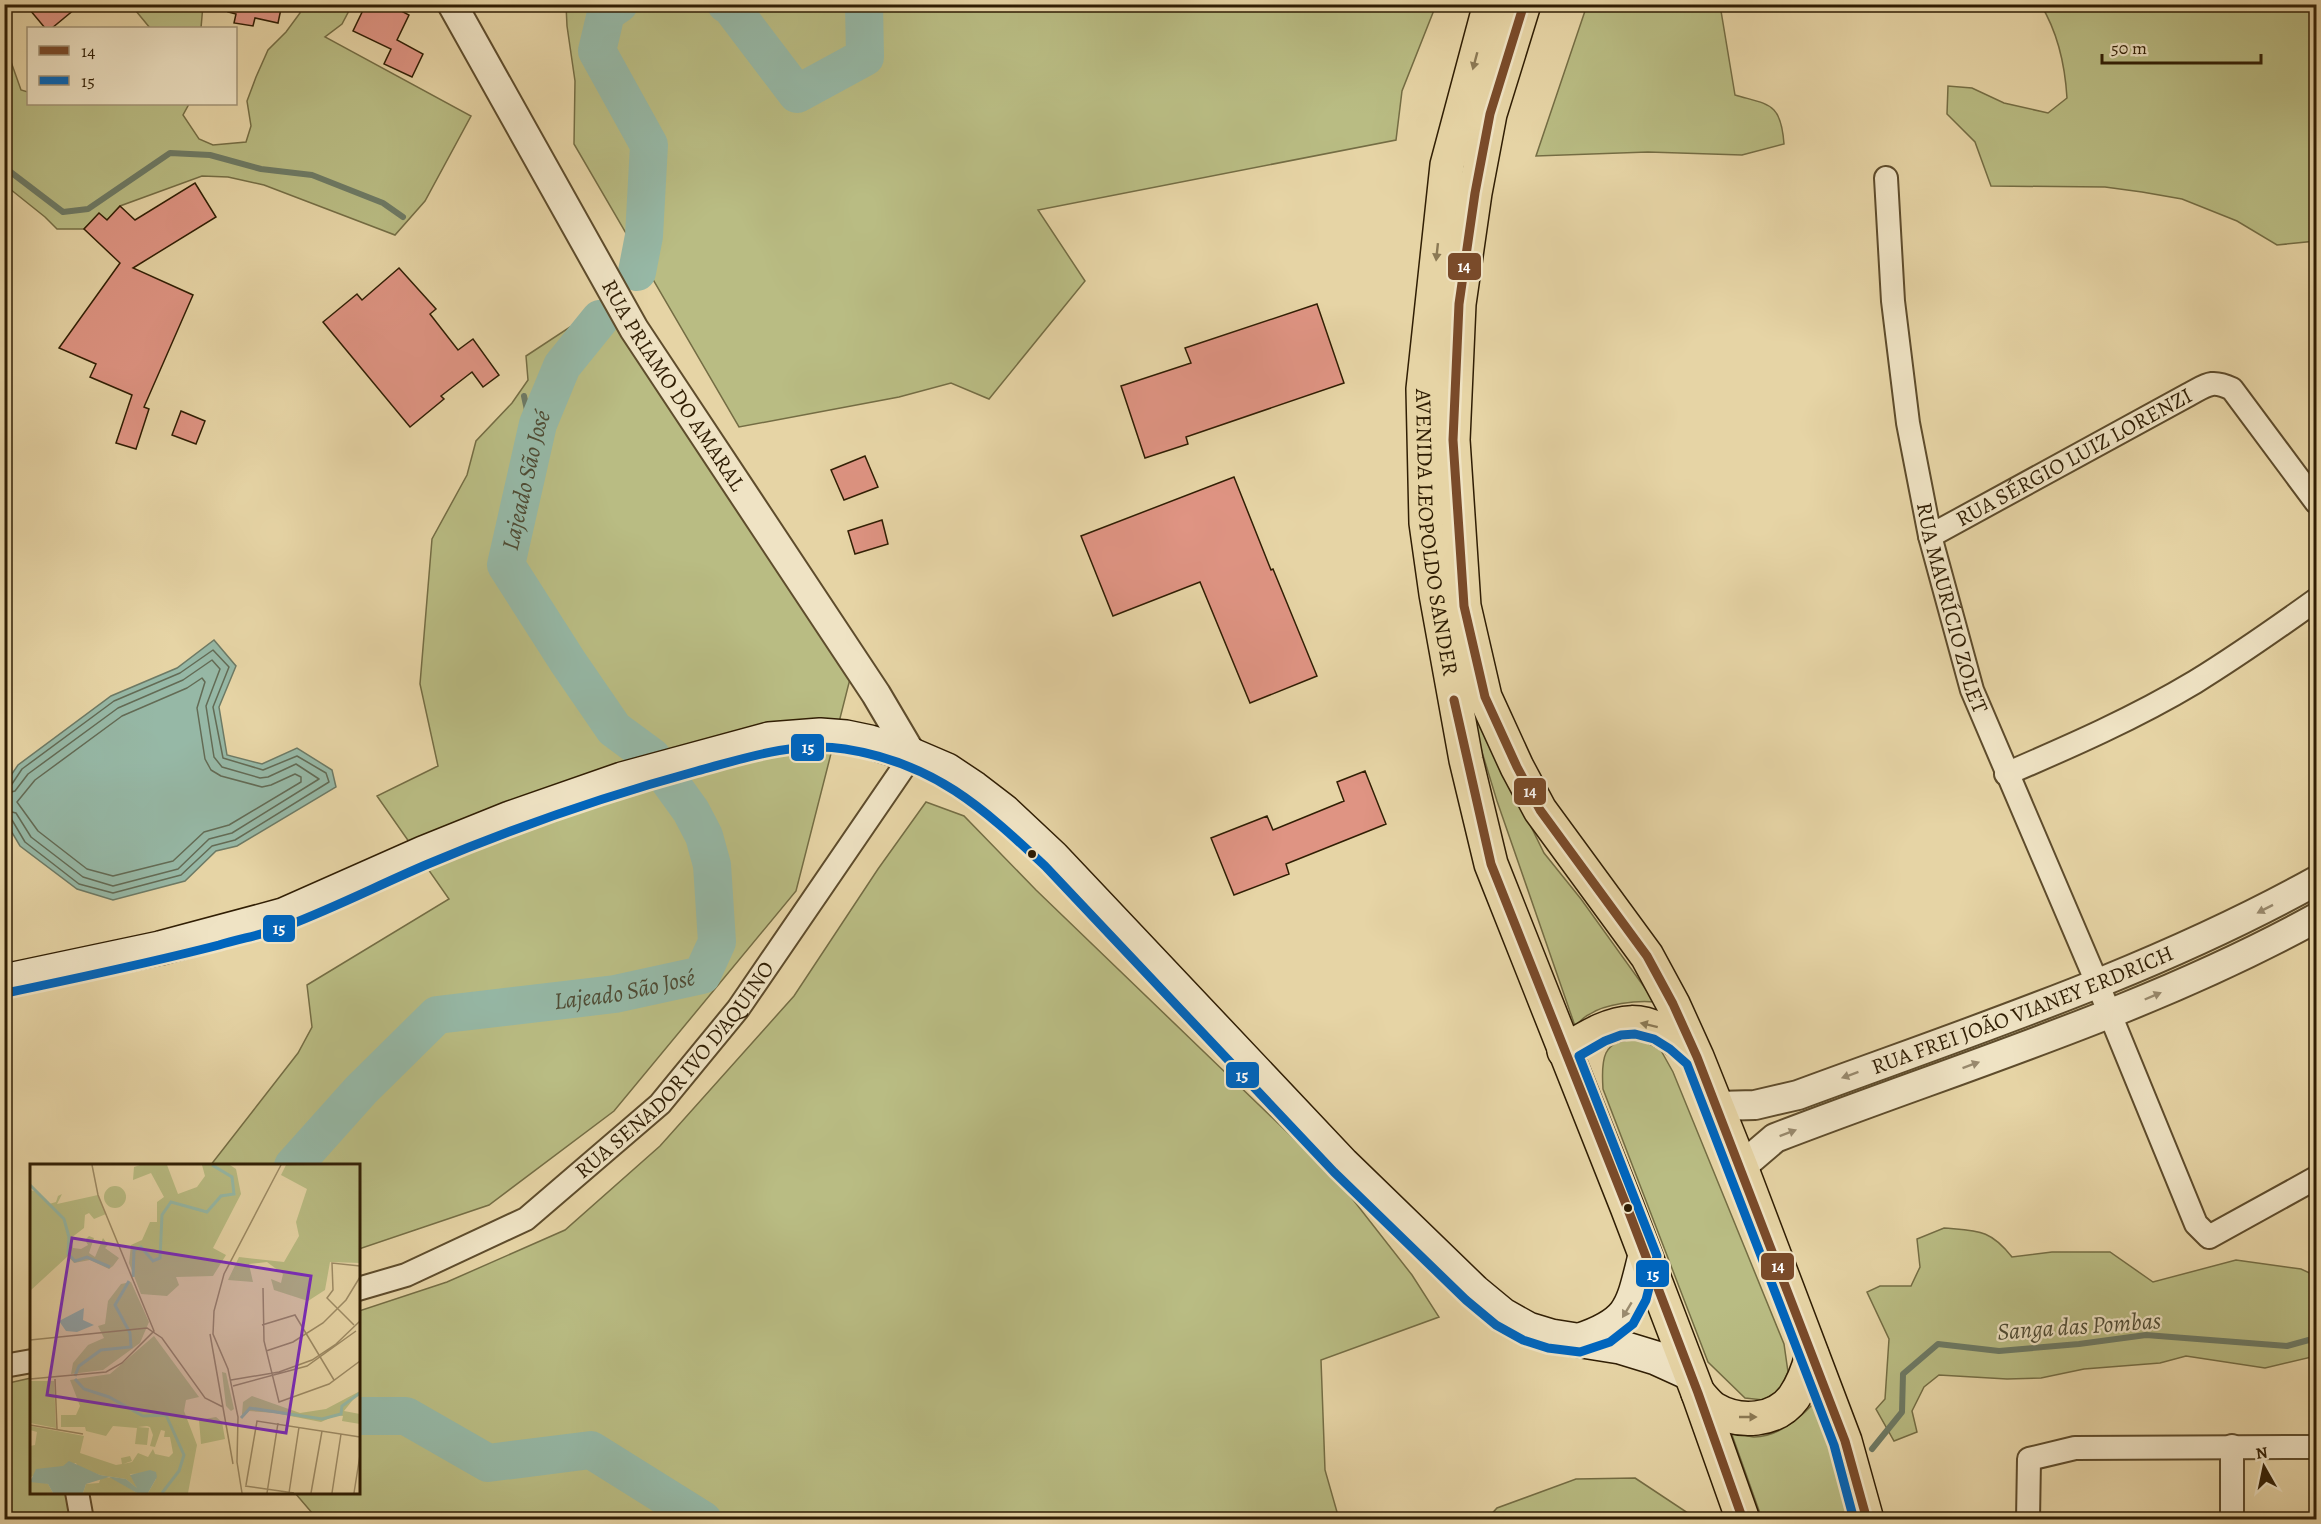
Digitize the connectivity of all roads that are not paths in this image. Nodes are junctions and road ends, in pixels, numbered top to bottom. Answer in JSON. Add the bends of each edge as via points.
{"nodes":[{"id":1,"x":452,"y":4,"type":"edge"},
{"id":2,"x":1490,"y":4,"type":"edge"},
{"id":3,"x":1524,"y":4,"type":"edge"},
{"id":4,"x":1886,"y":178,"type":"dead end"},
{"id":5,"x":2316,"y":502,"type":"edge"},
{"id":6,"x":1930,"y":536,"type":"junction"},
{"id":7,"x":2316,"y":600,"type":"edge"},
{"id":8,"x":912,"y":755,"type":"junction"},
{"id":9,"x":2006,"y":774,"type":"junction"},
{"id":10,"x":2316,"y":881,"type":"edge"},
{"id":11,"x":2316,"y":918,"type":"edge"},
{"id":12,"x":4,"y":981,"type":"edge"},
{"id":13,"x":2098,"y":985,"type":"junction"},
{"id":14,"x":2109,"y":1014,"type":"junction"},
{"id":15,"x":1564,"y":1051,"type":"junction"},
{"id":16,"x":1697,"y":1057,"type":"junction"},
{"id":17,"x":1717,"y":1106,"type":"junction"},
{"id":18,"x":1742,"y":1167,"type":"junction"},
{"id":19,"x":2316,"y":1178,"type":"edge"},
{"id":20,"x":1645,"y":1256,"type":"junction"},
{"id":21,"x":360,"y":1288,"type":"edge"},
{"id":22,"x":1580,"y":1340,"type":"junction"},
{"id":23,"x":1812,"y":1355,"type":"junction"},
{"id":24,"x":30,"y":1361,"type":"edge"},
{"id":25,"x":4,"y":1366,"type":"edge"},
{"id":26,"x":1693,"y":1383,"type":"junction"},
{"id":27,"x":2232,"y":1446,"type":"junction"},
{"id":28,"x":2316,"y":1447,"type":"edge"},
{"id":29,"x":77,"y":1494,"type":"edge"},
{"id":30,"x":82,"y":1520,"type":"edge"},
{"id":31,"x":1743,"y":1520,"type":"edge"},
{"id":32,"x":1867,"y":1520,"type":"edge"},
{"id":33,"x":2028,"y":1520,"type":"edge"},
{"id":34,"x":2232,"y":1520,"type":"edge"}],
"edges":[{"from":1,"to":8,"type":"street","name":"RUA PRIAMO DO AMARAL","via":[[634,329],[876,694]]},
{"from":2,"to":15,"type":"highway","name":"AVENIDA LEOPOLDO SANDER","one_way":true,"via":[[1447,165],[1424,389],[1426,523],[1452,692],[1491,864]]},
{"from":3,"to":16,"type":"highway","name":"AVENIDA LEOPOLDO SANDER","via":[[1490,114],[1459,304],[1453,452],[1464,606],[1485,697],[1517,767],[1540,810],[1647,956]]},
{"from":4,"to":6,"type":"street","name":"RUA MAURÍCIO ZOLET","via":[[1899,362]]},
{"from":5,"to":6,"type":"street","name":"RUA SÉRGIO LUIZ LORENZI","via":[[2232,389],[2218,383],[2188,395]]},
{"from":6,"to":9,"type":"street","name":"RUA MAURÍCIO ZOLET","via":[[1972,690]]},
{"from":7,"to":9,"type":"street","via":[[2193,683],[2075,745]]},
{"from":8,"to":12,"type":"main road","via":[[870,742],[820,735],[769,739],[732,748],[622,779],[510,818],[283,915],[160,948]]},
{"from":8,"to":21,"type":"street","name":"RUA SENADOR IVO D'AQUINO","via":[[738,1009],[660,1104],[526,1219],[406,1275]]},
{"from":8,"to":22,"type":"main road","via":[[947,770],[974,788],[1053,856],[1343,1164],[1474,1291],[1503,1316],[1528,1329]]},
{"from":9,"to":13,"type":"street","name":"RUA MAURÍCIO ZOLET"},
{"from":10,"to":13,"type":"street","name":"RUA FREI JOÃO VIANEY ERDRICH","one_way":true,"via":[[2222,931]]},
{"from":14,"to":11,"type":"street","name":"RUA FREI JOÃO VIANEY ERDRICH","one_way":true,"via":[[2236,959]]},
{"from":13,"to":14,"type":"street","name":"RUA MAURÍCIO ZOLET"},
{"from":13,"to":17,"type":"street","name":"RUA FREI JOÃO VIANEY ERDRICH","one_way":true,"via":[[1798,1095],[1755,1105]]},
{"from":18,"to":14,"type":"street","name":"RUA FREI JOÃO VIANEY ERDRICH","one_way":true,"via":[[1774,1138]]},
{"from":14,"to":19,"type":"street","name":"RUA MAURÍCIO ZOLET","via":[[2196,1224],[2209,1237]]},
{"from":16,"to":15,"type":"highway","one_way":true,"via":[[1659,1028],[1636,1022],[1600,1030]]},
{"from":15,"to":20,"type":"highway","name":"AVENIDA LEOPOLDO SANDER"},
{"from":16,"to":17,"type":"highway","name":"AVENIDA LEOPOLDO SANDER"},
{"from":17,"to":18,"type":"highway","name":"AVENIDA LEOPOLDO SANDER"},
{"from":18,"to":23,"type":"highway","name":"AVENIDA LEOPOLDO SANDER"},
{"from":20,"to":22,"type":"main road","one_way":true,"via":[[1635,1296],[1624,1316],[1605,1331]]},
{"from":20,"to":26,"type":"highway","name":"AVENIDA LEOPOLDO SANDER"},
{"from":22,"to":26,"type":"main road","via":[[1656,1358]]},
{"from":26,"to":23,"type":"highway","one_way":true,"via":[[1713,1408],[1733,1417],[1754,1419],[1775,1413],[1792,1400],[1804,1381]]},
{"from":23,"to":32,"type":"highway","name":"AVENIDA LEOPOLDO SANDER","via":[[1845,1441]]},
{"from":24,"to":25,"type":"street"},
{"from":26,"to":31,"type":"highway","name":"AVENIDA LEOPOLDO SANDER"},
{"from":27,"to":28,"type":"street"},
{"from":27,"to":33,"type":"street","via":[[2074,1448],[2029,1459]]},
{"from":27,"to":34,"type":"street"},
{"from":29,"to":30,"type":"street"}]}
